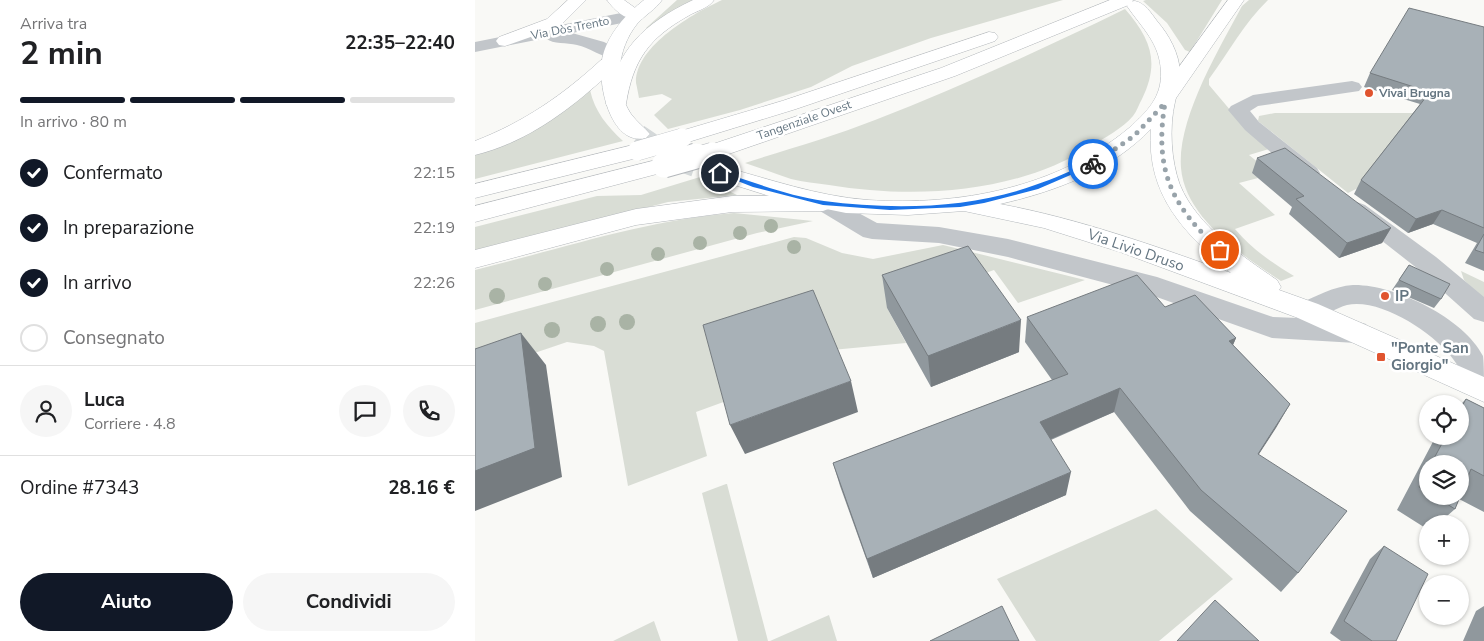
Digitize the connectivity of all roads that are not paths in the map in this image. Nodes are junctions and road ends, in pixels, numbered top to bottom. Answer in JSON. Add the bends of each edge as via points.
{"nodes":[{"id":1,"x":578,"y":0,"type":"edge"},
{"id":2,"x":615,"y":0,"type":"edge"},
{"id":3,"x":654,"y":0,"type":"edge"},
{"id":4,"x":706,"y":0,"type":"edge"},
{"id":5,"x":1086,"y":0,"type":"edge"},
{"id":6,"x":1236,"y":0,"type":"edge"},
{"id":7,"x":1126,"y":3,"type":"edge"},
{"id":8,"x":636,"y":15,"type":"junction"},
{"id":9,"x":505,"y":41,"type":"junction"},
{"id":10,"x":475,"y":47,"type":"edge"},
{"id":11,"x":610,"y":58,"type":"junction"},
{"id":12,"x":1352,"y":87,"type":"dead end"},
{"id":13,"x":1166,"y":100,"type":"junction"},
{"id":14,"x":616,"y":104,"type":"junction"},
{"id":15,"x":638,"y":142,"type":"junction"},
{"id":16,"x":475,"y":149,"type":"edge"},
{"id":17,"x":720,"y":173,"type":"tunnel mouth"},
{"id":18,"x":1324,"y":186,"type":"edge"},
{"id":19,"x":475,"y":191,"type":"edge"},
{"id":20,"x":1343,"y":200,"type":"edge"},
{"id":21,"x":823,"y":203,"type":"junction"},
{"id":22,"x":960,"y":204,"type":"junction"},
{"id":23,"x":475,"y":214,"type":"edge"},
{"id":24,"x":475,"y":259,"type":"edge"},
{"id":25,"x":1308,"y":311,"type":"junction"},
{"id":26,"x":1484,"y":312,"type":"edge"},
{"id":27,"x":1356,"y":332,"type":"junction"},
{"id":28,"x":1484,"y":378,"type":"edge"},
{"id":29,"x":1484,"y":390,"type":"edge"}],
"edges":[{"from":1,"to":9,"type":"main road","via":[[553,23]]},
{"from":2,"to":8,"type":"main road"},
{"from":3,"to":8,"type":"main road"},
{"from":4,"to":14,"type":"main road","via":[[650,34],[633,54],[623,73]]},
{"from":5,"to":15,"type":"main road","name":"Tangenziale Ovest","bridge":true,"via":[[925,59],[682,138]]},
{"from":6,"to":13,"type":"main road"},
{"from":7,"to":13,"type":"main road","name":"Via Livio Druso","via":[[1155,29],[1167,48],[1170,81]]},
{"from":7,"to":23,"type":"main road","name":"Tangenziale Ovest","bridge":true,"via":[[948,72],[712,152]]},
{"from":8,"to":9,"type":"street","name":"Via Dòs Trento"},
{"from":8,"to":11,"type":"main road","via":[[620,36]]},
{"from":9,"to":10,"type":"street","name":"Via Dòs Trento"},
{"from":9,"to":11,"type":"street","name":"Via Dòs Trento","via":[[571,37],[593,44]]},
{"from":11,"to":14,"type":"main road","via":[[610,83]]},
{"from":11,"to":16,"type":"main road","via":[[565,103],[546,116]]},
{"from":12,"to":18,"type":"street","via":[[1253,101],[1238,110],[1259,132]]},
{"from":13,"to":22,"type":"main road","via":[[1134,136],[1103,159],[1036,188]]},
{"from":13,"to":25,"type":"main road","name":"Via Livio Druso","via":[[1161,127],[1162,150],[1168,185],[1175,199],[1228,257],[1266,286]]},
{"from":14,"to":15,"type":"main road"},
{"from":15,"to":19,"type":"main road","name":"Tangenziale Ovest"},
{"from":17,"to":21,"type":"main road"},
{"from":20,"to":26,"type":"street","via":[[1427,263]]},
{"from":21,"to":22,"type":"main road","via":[[890,208]]},
{"from":21,"to":24,"type":"main road","via":[[739,203],[636,217]]},
{"from":21,"to":27,"type":"street","via":[[872,231],[939,235],[1008,248],[1157,287],[1272,328]]},
{"from":22,"to":25,"type":"main road","name":"Via Livio Druso","via":[[1047,221],[1129,246]]},
{"from":25,"to":27,"type":"main road","name":"Via Livio Druso"},
{"from":25,"to":28,"type":"street","via":[[1347,296],[1385,301],[1444,331]]},
{"from":27,"to":29,"type":"main road","name":"Via Livio Druso"}]}
